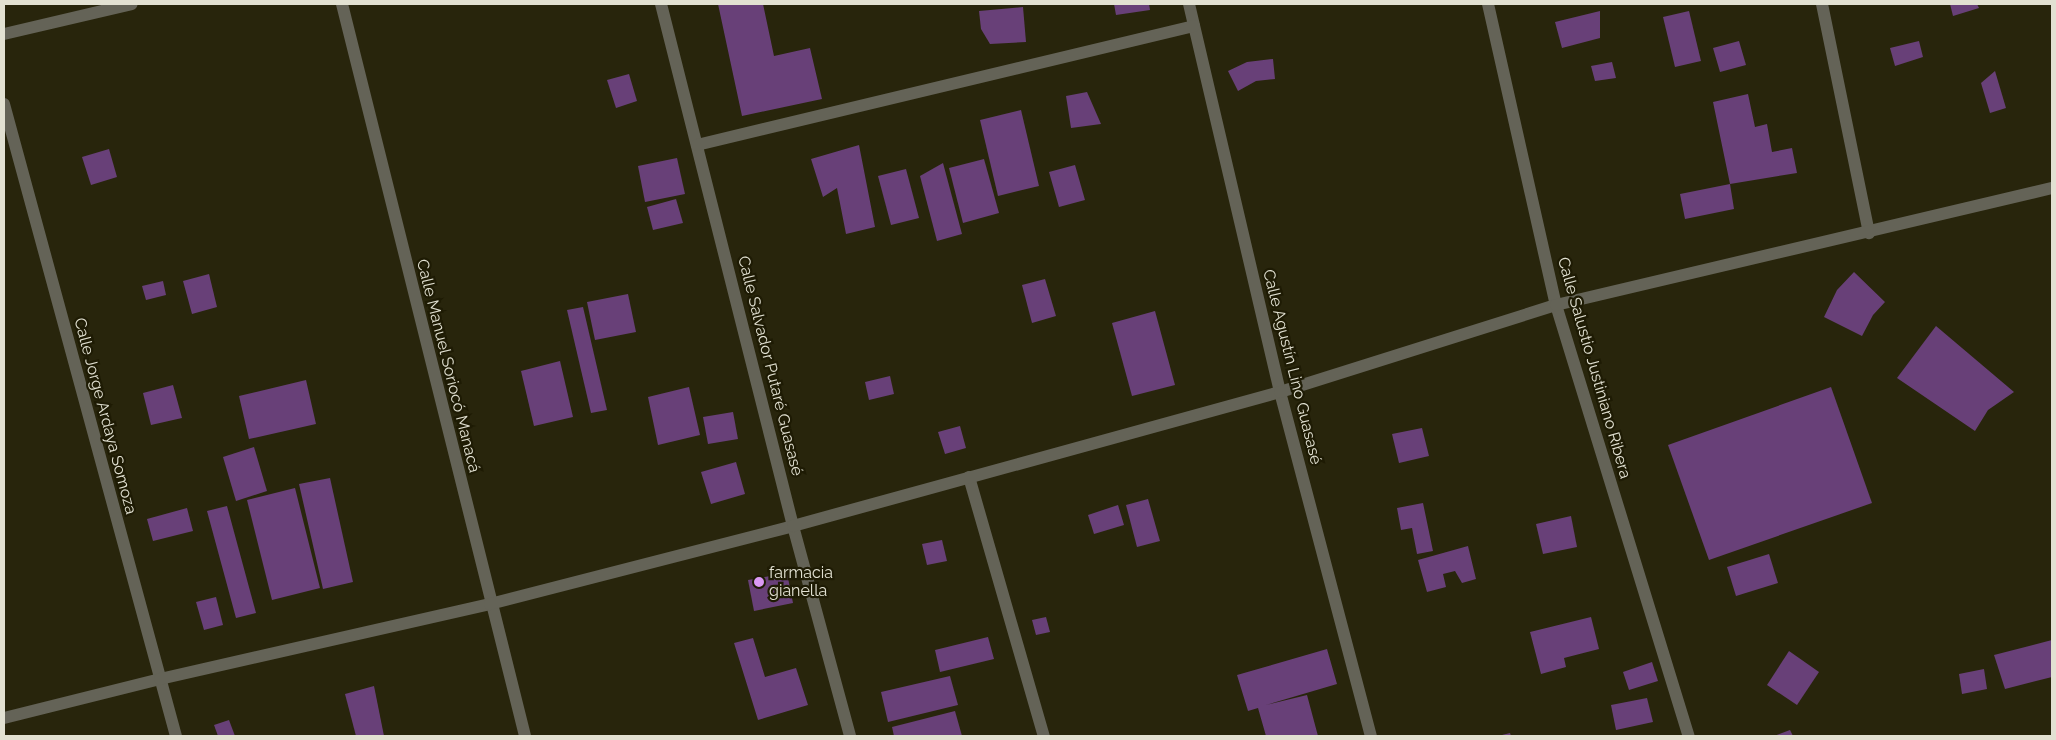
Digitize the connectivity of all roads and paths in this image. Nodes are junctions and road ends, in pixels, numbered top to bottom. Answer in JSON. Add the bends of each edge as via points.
{"nodes":[{"id":1,"x":132,"y":4,"type":"edge"},
{"id":2,"x":342,"y":4,"type":"edge"},
{"id":3,"x":661,"y":4,"type":"edge"},
{"id":4,"x":1189,"y":4,"type":"edge"},
{"id":5,"x":1488,"y":4,"type":"edge"},
{"id":6,"x":1822,"y":4,"type":"edge"},
{"id":7,"x":1194,"y":26,"type":"junction"},
{"id":8,"x":4,"y":34,"type":"edge"},
{"id":9,"x":4,"y":104,"type":"edge"},
{"id":10,"x":697,"y":145,"type":"junction"},
{"id":11,"x":2052,"y":188,"type":"edge"},
{"id":12,"x":1869,"y":233,"type":"junction"},
{"id":13,"x":1556,"y":305,"type":"junction"},
{"id":14,"x":1280,"y":392,"type":"junction"},
{"id":15,"x":969,"y":478,"type":"junction"},
{"id":16,"x":793,"y":526,"type":"junction"},
{"id":17,"x":490,"y":604,"type":"junction"},
{"id":18,"x":160,"y":679,"type":"junction"},
{"id":19,"x":4,"y":718,"type":"edge"},
{"id":20,"x":176,"y":736,"type":"edge"},
{"id":21,"x":525,"y":736,"type":"edge"},
{"id":22,"x":850,"y":736,"type":"edge"},
{"id":23,"x":1044,"y":736,"type":"edge"},
{"id":24,"x":1371,"y":736,"type":"edge"},
{"id":25,"x":1688,"y":736,"type":"edge"}],
"edges":[{"from":1,"to":8,"type":"street"},
{"from":2,"to":17,"type":"street","name":"Calle Manuel Soriocó Manacá"},
{"from":3,"to":10,"type":"street","name":"Calle Salvador Putaré Guasasé"},
{"from":4,"to":7,"type":"street","name":"Calle Agustín Lino Guasasé"},
{"from":5,"to":13,"type":"street","name":"Calle Salustio Justiniano Ribera"},
{"from":6,"to":12,"type":"street"},
{"from":7,"to":10,"type":"street"},
{"from":7,"to":14,"type":"street","name":"Calle Agustín Lino Guasasé"},
{"from":9,"to":18,"type":"street","name":"Calle Jorge Ardaya Somoza"},
{"from":10,"to":16,"type":"street","name":"Calle Salvador Putaré Guasasé"},
{"from":11,"to":12,"type":"street"},
{"from":12,"to":13,"type":"street"},
{"from":13,"to":14,"type":"street"},
{"from":13,"to":25,"type":"street","name":"Calle Salustio Justiniano Ribera"},
{"from":14,"to":15,"type":"street"},
{"from":14,"to":24,"type":"street","name":"Calle Agustín Lino Guasasé"},
{"from":15,"to":16,"type":"street"},
{"from":15,"to":23,"type":"street"},
{"from":16,"to":17,"type":"street"},
{"from":16,"to":22,"type":"street","name":"Calle Salvador Putaré Guasasé"},
{"from":17,"to":18,"type":"street"},
{"from":17,"to":21,"type":"street","name":"Calle Manuel Soriocó Manacá"},
{"from":18,"to":19,"type":"street"},
{"from":18,"to":20,"type":"street","name":"Calle Jorge Ardaya Somoza"}]}
